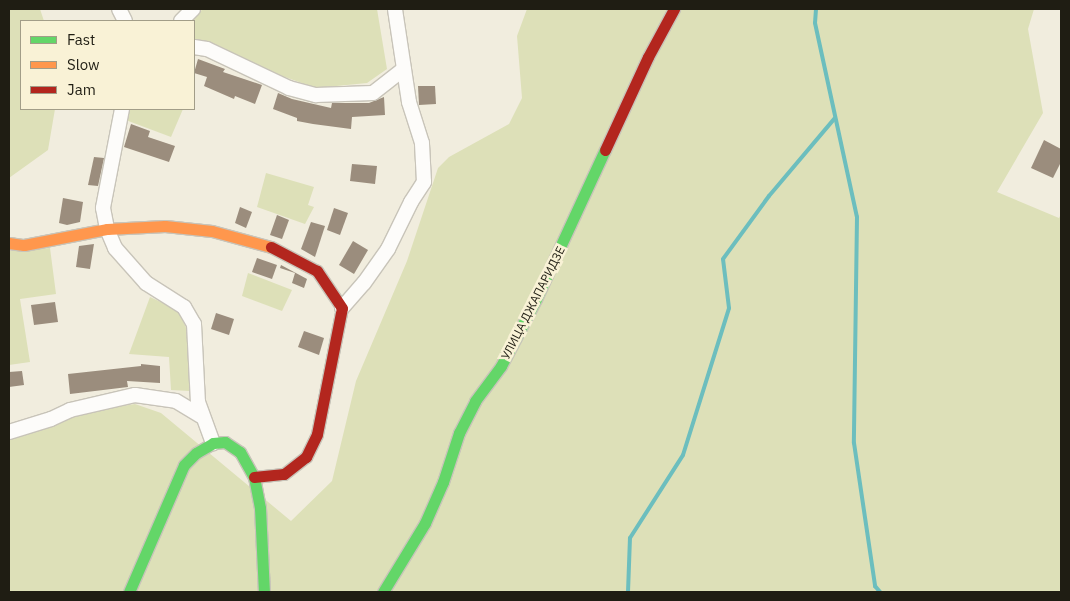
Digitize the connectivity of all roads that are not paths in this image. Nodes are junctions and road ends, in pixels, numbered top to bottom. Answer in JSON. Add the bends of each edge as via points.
{"nodes":[{"id":1,"x":193,"y":9,"type":"edge"},
{"id":2,"x":395,"y":9,"type":"edge"},
{"id":3,"x":674,"y":9,"type":"edge"},
{"id":4,"x":181,"y":20,"type":"edge"},
{"id":5,"x":195,"y":48,"type":"edge"},
{"id":6,"x":404,"y":69,"type":"junction"},
{"id":7,"x":122,"y":110,"type":"edge"},
{"id":8,"x":107,"y":229,"type":"junction"},
{"id":9,"x":9,"y":243,"type":"edge"},
{"id":10,"x":342,"y":308,"type":"junction"},
{"id":11,"x":201,"y":416,"type":"junction"},
{"id":12,"x":9,"y":432,"type":"edge"},
{"id":13,"x":213,"y":443,"type":"junction"},
{"id":14,"x":254,"y":476,"type":"junction"},
{"id":15,"x":129,"y":592,"type":"edge"},
{"id":16,"x":264,"y":592,"type":"edge"},
{"id":17,"x":383,"y":592,"type":"edge"}],
"edges":[{"from":1,"to":4,"type":"street"},
{"from":2,"to":6,"type":"street"},
{"from":3,"to":17,"type":"street","name":"УЛИЦА ДЖАПАРИДЗЕ","via":[[648,56],[536,299],[501,366],[475,401],[424,523]]},
{"from":5,"to":6,"type":"street","via":[[207,49],[289,88],[316,95],[373,94]]},
{"from":6,"to":10,"type":"street","via":[[408,102],[422,143],[424,182],[388,249],[364,284]]},
{"from":7,"to":8,"type":"street","via":[[103,208]]},
{"from":8,"to":9,"type":"street","via":[[24,245]]},
{"from":8,"to":10,"type":"street","via":[[165,226],[212,230],[273,248],[317,271]]},
{"from":8,"to":11,"type":"street","via":[[115,248],[146,283],[184,307],[194,324]]},
{"from":10,"to":14,"type":"street","via":[[317,434],[306,457],[284,474]]},
{"from":11,"to":12,"type":"street","via":[[176,401],[135,395],[70,410],[51,420]]},
{"from":11,"to":13,"type":"street"},
{"from":13,"to":14,"type":"street","via":[[225,442],[240,452]]},
{"from":13,"to":15,"type":"street","via":[[184,464]]},
{"from":14,"to":16,"type":"street","via":[[260,508]]}]}
